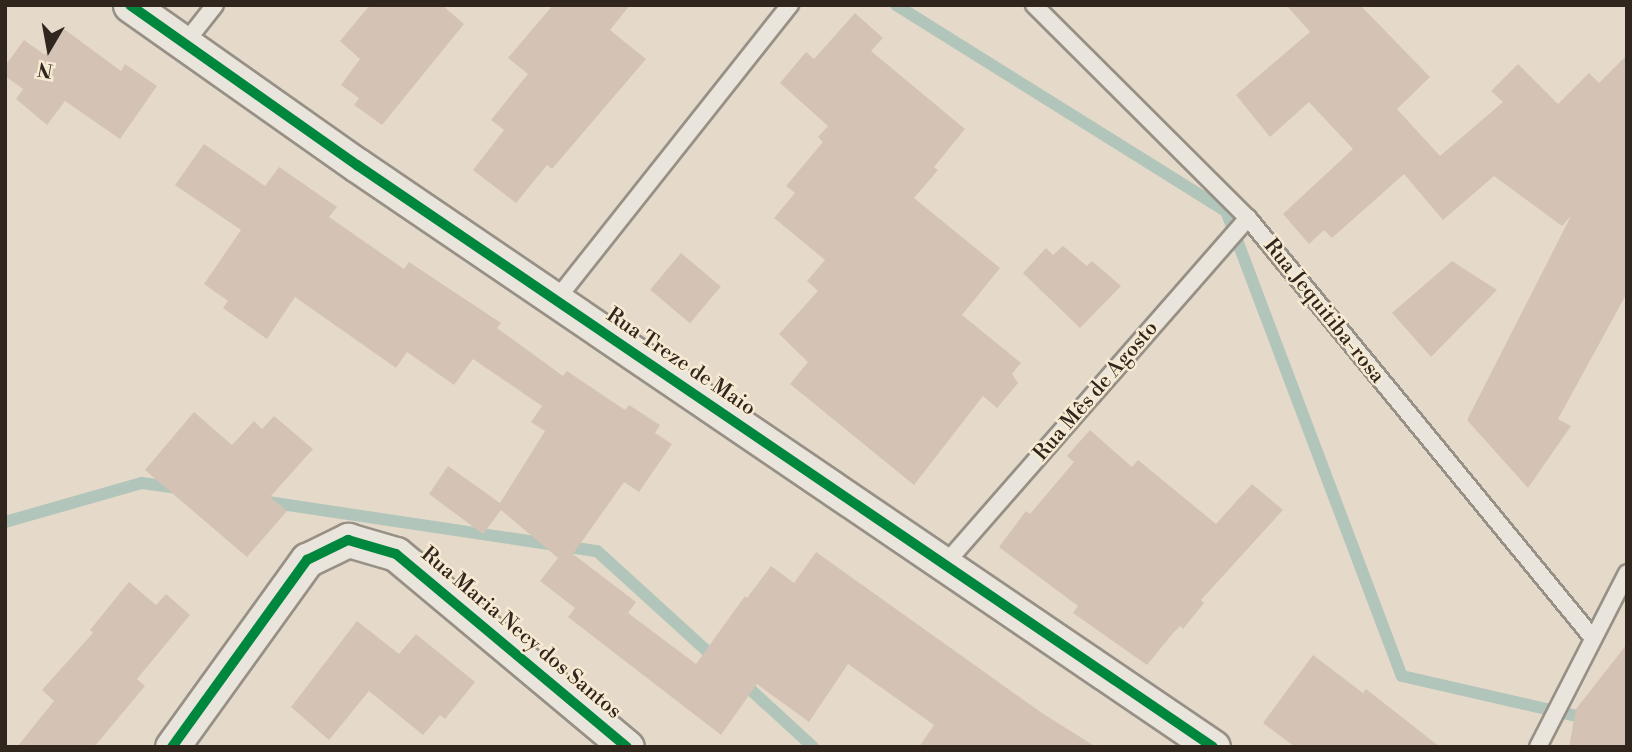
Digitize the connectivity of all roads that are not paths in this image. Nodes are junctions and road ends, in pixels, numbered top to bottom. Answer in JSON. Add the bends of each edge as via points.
{"nodes":[{"id":1,"x":130,"y":5,"type":"edge"},
{"id":2,"x":215,"y":5,"type":"edge"},
{"id":3,"x":790,"y":5,"type":"edge"},
{"id":4,"x":1034,"y":5,"type":"edge"},
{"id":5,"x":185,"y":43,"type":"junction"},
{"id":6,"x":1248,"y":218,"type":"junction"},
{"id":7,"x":556,"y":300,"type":"junction"},
{"id":8,"x":945,"y":564,"type":"junction"},
{"id":9,"x":1627,"y":573,"type":"edge"},
{"id":10,"x":1592,"y":637,"type":"junction"},
{"id":11,"x":172,"y":747,"type":"edge"},
{"id":12,"x":627,"y":747,"type":"edge"},
{"id":13,"x":1213,"y":747,"type":"edge"},
{"id":14,"x":1538,"y":747,"type":"edge"}],
"edges":[{"from":1,"to":5,"type":"street","name":"Rua Treze de Maio"},
{"from":2,"to":5,"type":"lane"},
{"from":3,"to":7,"type":"lane"},
{"from":4,"to":6,"type":"lane","name":"Rua Jequitiba-rosa"},
{"from":5,"to":7,"type":"street","name":"Rua Treze de Maio"},
{"from":6,"to":8,"type":"lane","name":"Rua Mês de Agosto"},
{"from":6,"to":10,"type":"lane","name":"Rua Jequitiba-rosa"},
{"from":7,"to":8,"type":"street","name":"Rua Treze de Maio"},
{"from":8,"to":13,"type":"street","name":"Rua Treze de Maio"},
{"from":9,"to":10,"type":"lane"},
{"from":10,"to":14,"type":"lane"},
{"from":11,"to":12,"type":"street","name":"Rua Maria Necy dos Santos","via":[[307,560],[348,540],[396,554]]}]}
